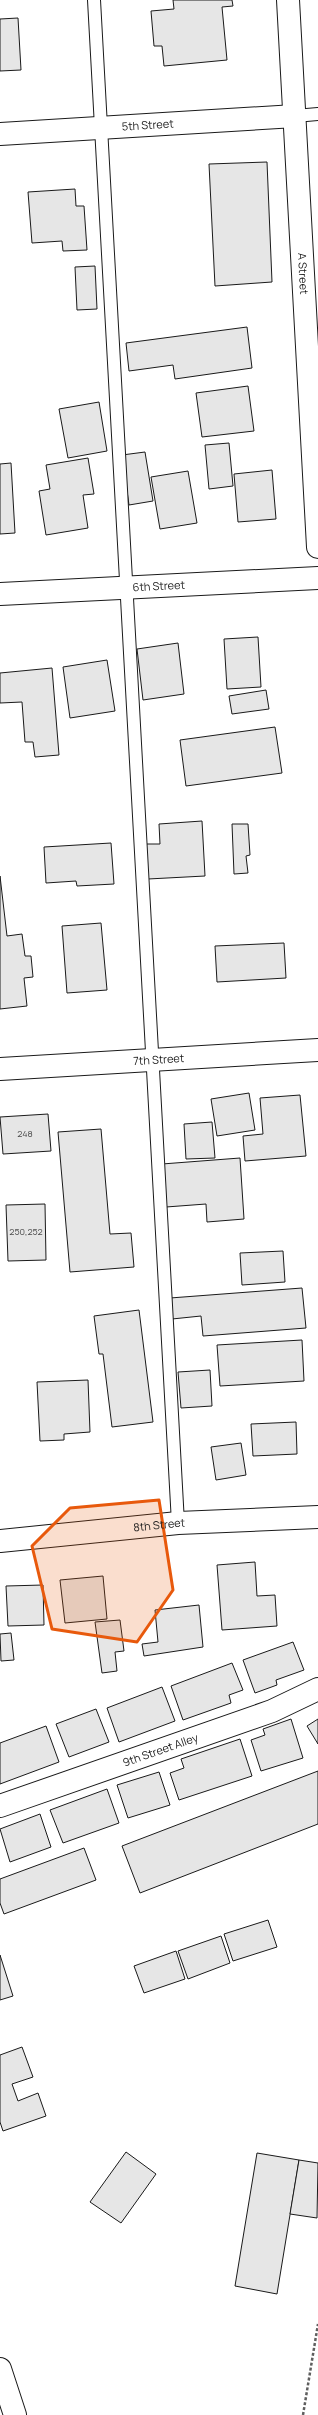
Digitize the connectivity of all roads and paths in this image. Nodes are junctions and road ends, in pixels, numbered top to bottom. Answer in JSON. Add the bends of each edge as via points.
{"nodes":[{"id":1,"x":94,"y":0,"type":"edge"},
{"id":2,"x":288,"y":0,"type":"edge"},
{"id":3,"x":318,"y":114,"type":"edge"},
{"id":4,"x":295,"y":116,"type":"junction"},
{"id":5,"x":102,"y":129,"type":"junction"},
{"id":6,"x":0,"y":134,"type":"edge"},
{"id":7,"x":318,"y":548,"type":"edge"},
{"id":8,"x":318,"y":578,"type":"edge"},
{"id":9,"x":127,"y":588,"type":"junction"},
{"id":10,"x":0,"y":594,"type":"edge"},
{"id":11,"x":318,"y":1050,"type":"edge"},
{"id":12,"x":153,"y":1060,"type":"junction"},
{"id":13,"x":0,"y":1069,"type":"edge"},
{"id":14,"x":318,"y":1517,"type":"edge"},
{"id":15,"x":178,"y":1523,"type":"junction"},
{"id":16,"x":0,"y":1541,"type":"edge"},
{"id":17,"x":318,"y":1689,"type":"edge"},
{"id":18,"x":0,"y":1806,"type":"edge"},
{"id":19,"x":318,"y":2324,"type":"edge"},
{"id":20,"x":0,"y":2369,"type":"edge"},
{"id":21,"x":15,"y":2415,"type":"edge"},
{"id":22,"x":303,"y":2415,"type":"edge"}],
"edges":[{"from":1,"to":5,"type":"lane"},
{"from":2,"to":4,"type":"street","name":"A Street"},
{"from":3,"to":4,"type":"lane"},
{"from":4,"to":5,"type":"street","name":"5th Street"},
{"from":4,"to":7,"type":"street","name":"A Street"},
{"from":5,"to":6,"type":"street","name":"5th Street"},
{"from":5,"to":9,"type":"lane"},
{"from":8,"to":9,"type":"street","name":"6th Street"},
{"from":9,"to":10,"type":"street","name":"6th Street"},
{"from":9,"to":12,"type":"lane"},
{"from":11,"to":12,"type":"street","name":"7th Street"},
{"from":12,"to":13,"type":"street","name":"7th Street"},
{"from":12,"to":15,"type":"lane"},
{"from":14,"to":15,"type":"street","name":"8th Street"},
{"from":15,"to":16,"type":"street","name":"8th Street"},
{"from":17,"to":18,"type":"street","name":"9th Street Alley","via":[[272,1711]]},
{"from":19,"to":22,"type":"path"},
{"from":20,"to":21,"type":"street"}]}
